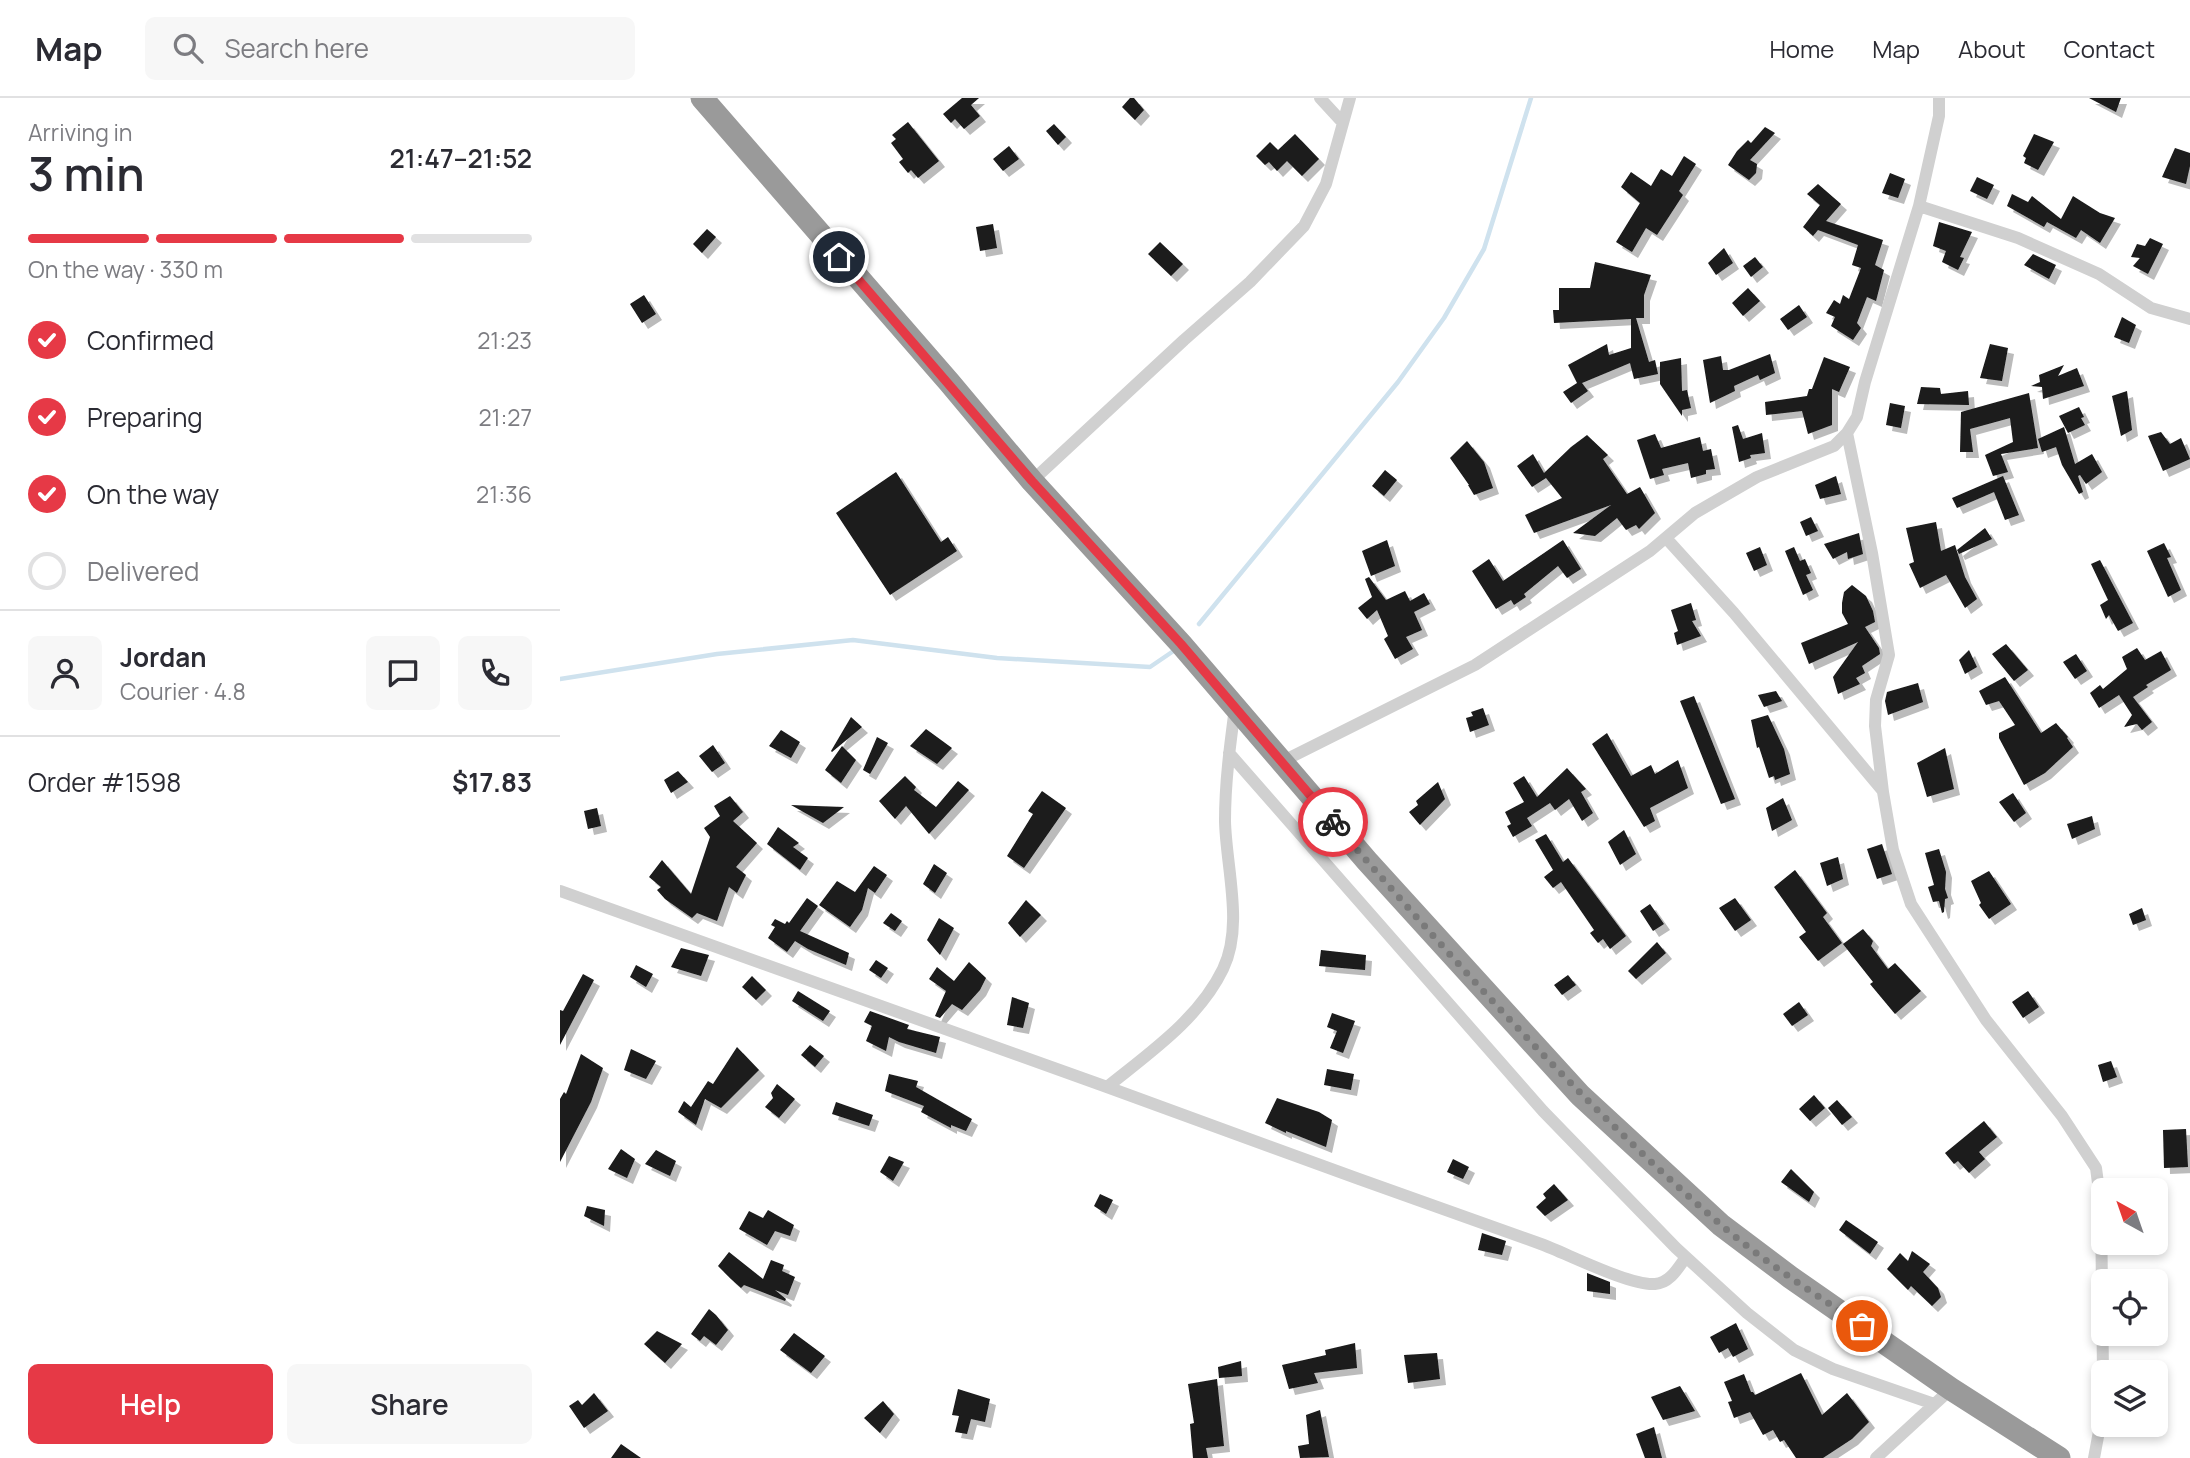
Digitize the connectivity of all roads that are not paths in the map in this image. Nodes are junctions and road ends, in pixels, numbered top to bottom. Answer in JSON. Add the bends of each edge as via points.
{"nodes":[{"id":1,"x":1320,"y":98,"type":"edge"},
{"id":2,"x":1350,"y":98,"type":"edge"},
{"id":3,"x":1939,"y":98,"type":"edge"},
{"id":4,"x":706,"y":99,"type":"edge"},
{"id":5,"x":1343,"y":123,"type":"junction"},
{"id":6,"x":1919,"y":206,"type":"junction"},
{"id":7,"x":2190,"y":319,"type":"edge"},
{"id":8,"x":1847,"y":433,"type":"junction"},
{"id":9,"x":1032,"y":481,"type":"junction"},
{"id":10,"x":1666,"y":538,"type":"junction"},
{"id":11,"x":1235,"y":708,"type":"junction"},
{"id":12,"x":1229,"y":753,"type":"junction"},
{"id":13,"x":1281,"y":762,"type":"junction"},
{"id":14,"x":1882,"y":792,"type":"junction"},
{"id":15,"x":560,"y":891,"type":"edge"},
{"id":16,"x":1107,"y":1087,"type":"junction"},
{"id":17,"x":1686,"y":1257,"type":"junction"},
{"id":18,"x":1942,"y":1397,"type":"junction"},
{"id":19,"x":1876,"y":1458,"type":"edge"},
{"id":20,"x":2059,"y":1458,"type":"edge"},
{"id":21,"x":2094,"y":1458,"type":"edge"}],
"edges":[{"from":1,"to":5,"type":"street"},
{"from":2,"to":5,"type":"street"},
{"from":3,"to":6,"type":"street"},
{"from":4,"to":9,"type":"highway"},
{"from":5,"to":9,"type":"street","via":[[1326,184],[1304,226],[1250,282]]},
{"from":6,"to":7,"type":"street","via":[[2018,238],[2099,274],[2151,308]]},
{"from":6,"to":8,"type":"street","via":[[1857,417]]},
{"from":8,"to":10,"type":"street","via":[[1834,446],[1757,477],[1717,500]]},
{"from":8,"to":14,"type":"street","via":[[1889,655],[1876,700]]},
{"from":9,"to":11,"type":"highway"},
{"from":10,"to":13,"type":"street","via":[[1475,665]]},
{"from":10,"to":14,"type":"street"},
{"from":11,"to":12,"type":"street"},
{"from":11,"to":13,"type":"highway"},
{"from":12,"to":16,"type":"street","via":[[1225,820],[1234,933],[1224,968],[1199,1006]]},
{"from":12,"to":17,"type":"street","via":[[1543,1111]]},
{"from":13,"to":18,"type":"highway","via":[[1580,1095],[1721,1225]]},
{"from":14,"to":21,"type":"street","via":[[1893,850],[1916,913],[1986,1020],[2062,1116],[2096,1168],[2101,1206],[2103,1373]]},
{"from":15,"to":16,"type":"street"},
{"from":16,"to":17,"type":"street","via":[[1636,1282],[1666,1281]]},
{"from":17,"to":18,"type":"street","via":[[1794,1350],[1833,1369]]},
{"from":18,"to":19,"type":"street"},
{"from":18,"to":20,"type":"highway"}]}
